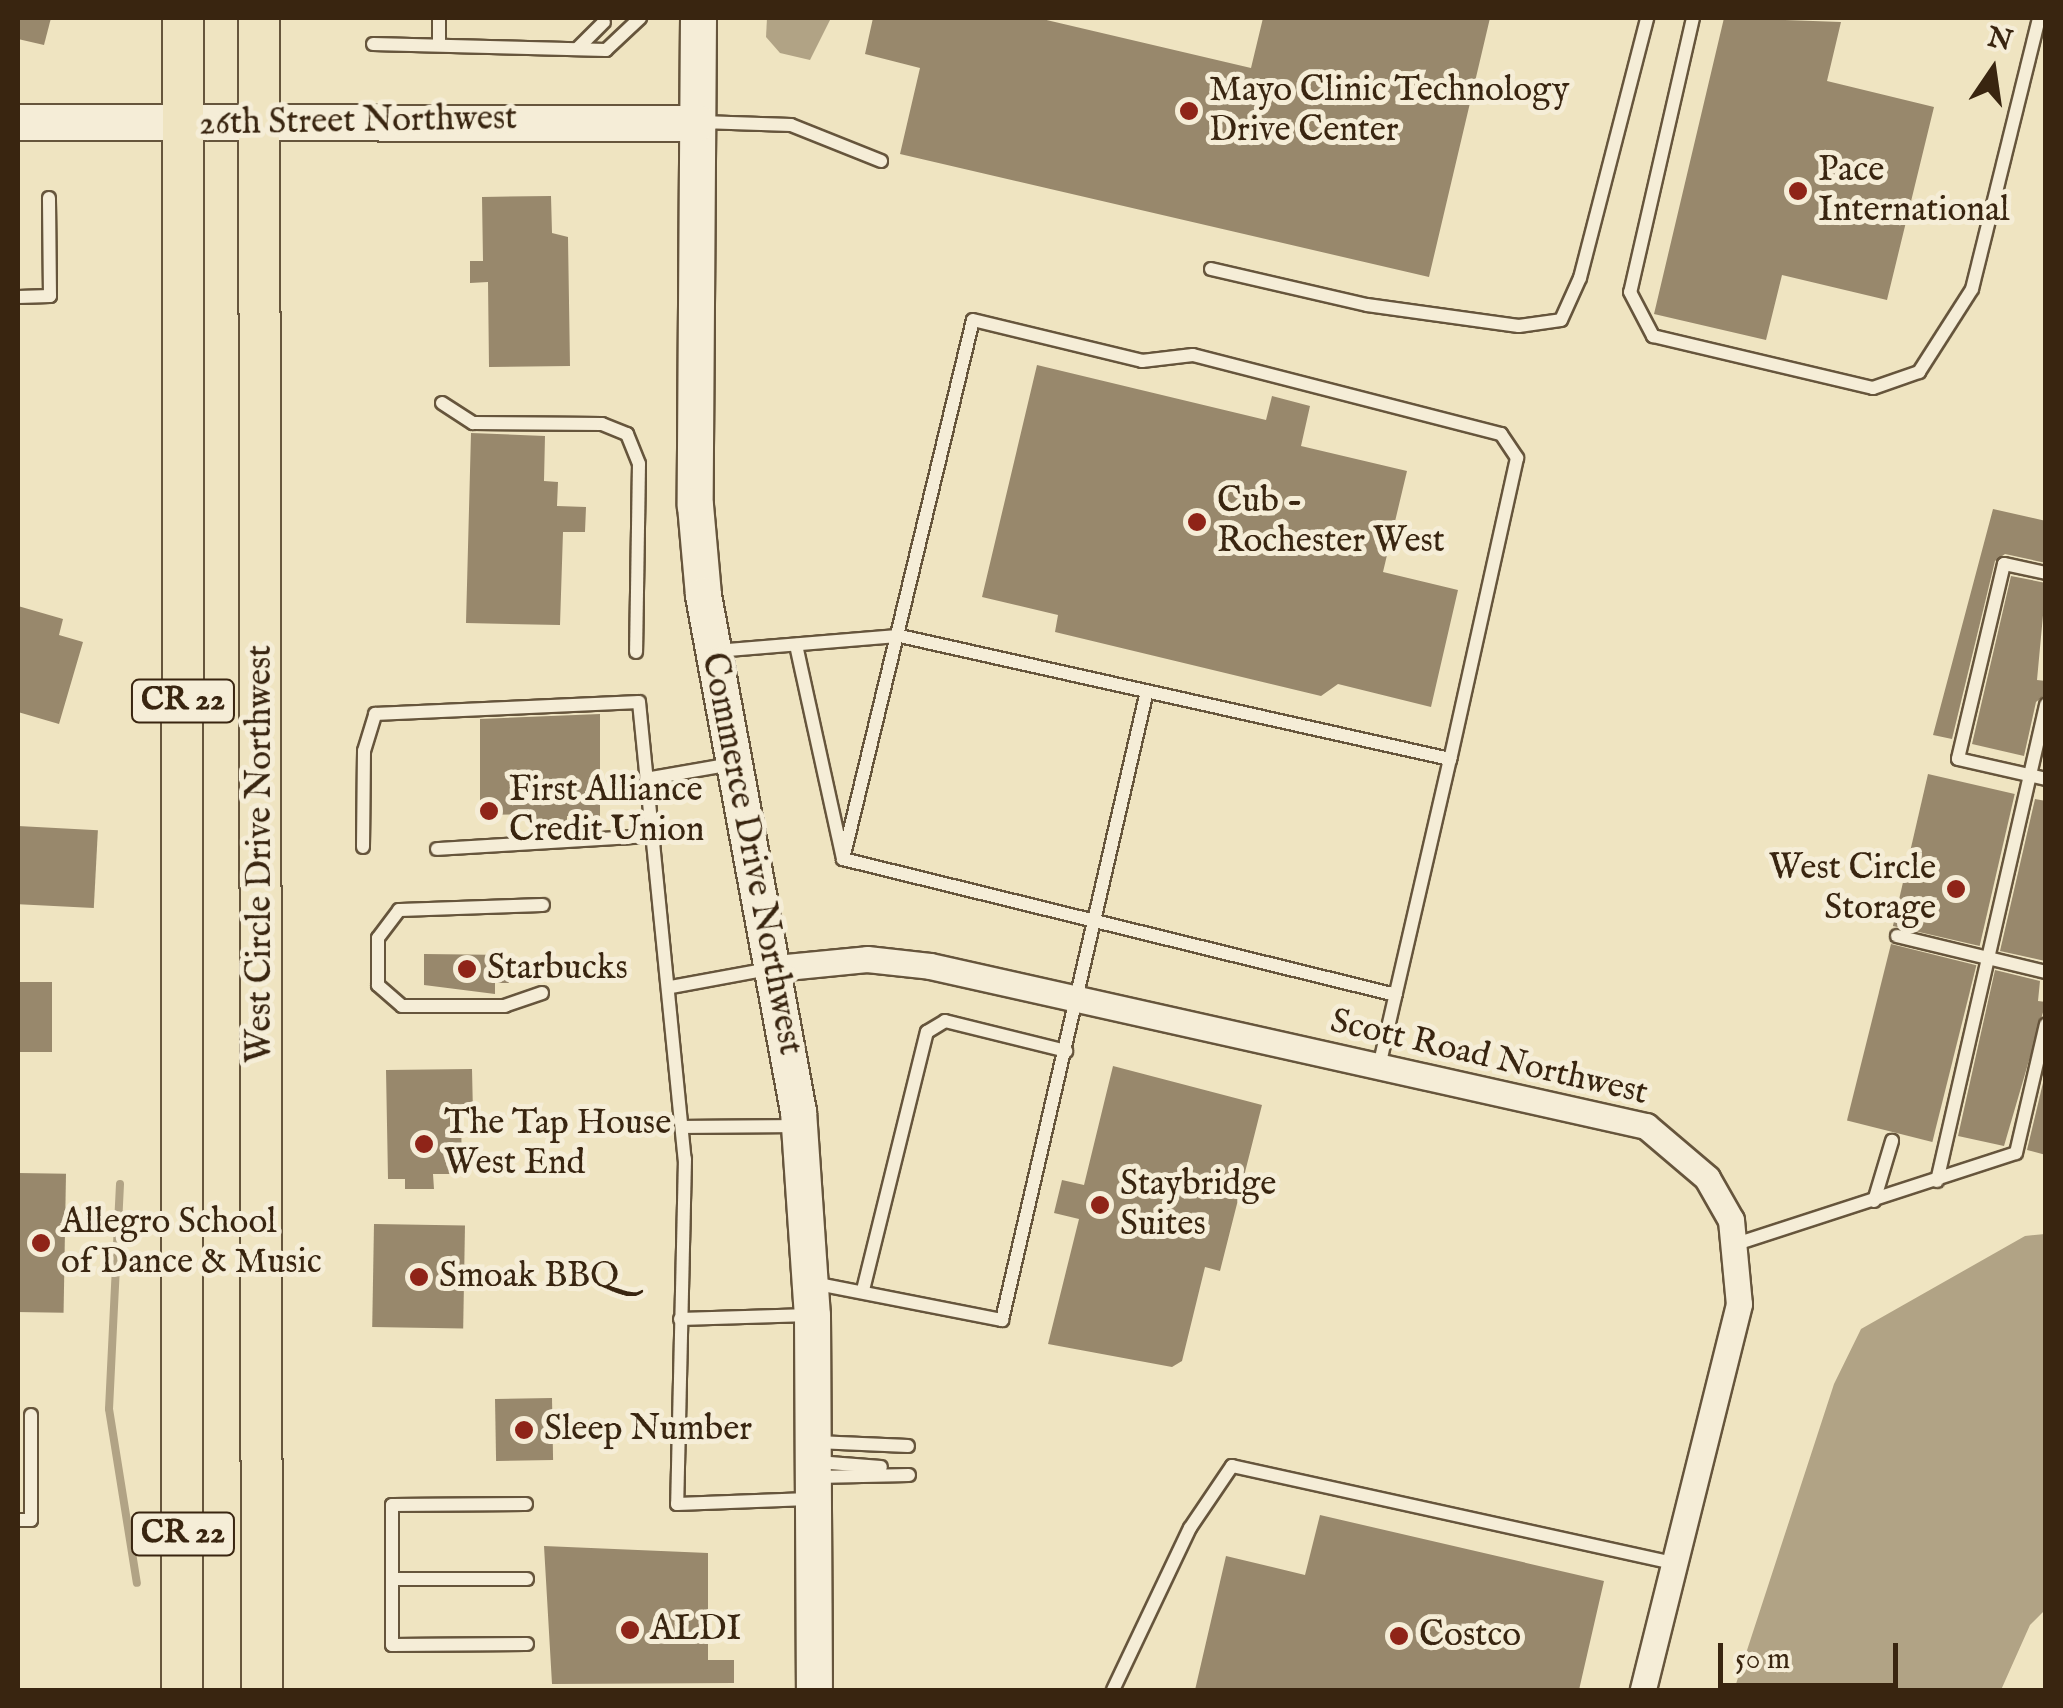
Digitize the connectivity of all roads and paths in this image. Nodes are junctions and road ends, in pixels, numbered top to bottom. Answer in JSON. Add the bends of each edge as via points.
{"nodes":[{"id":1,"x":184,"y":18,"type":"edge"},
{"id":2,"x":259,"y":18,"type":"edge"},
{"id":3,"x":439,"y":18,"type":"edge"},
{"id":4,"x":640,"y":18,"type":"edge"},
{"id":5,"x":698,"y":18,"type":"edge"},
{"id":6,"x":1647,"y":18,"type":"edge"},
{"id":7,"x":1694,"y":18,"type":"edge"},
{"id":8,"x":2039,"y":18,"type":"edge"},
{"id":9,"x":604,"y":22,"type":"dead end"},
{"id":10,"x":373,"y":44,"type":"dead end"},
{"id":11,"x":439,"y":44,"type":"junction"},
{"id":12,"x":575,"y":50,"type":"junction"},
{"id":13,"x":18,"y":122,"type":"edge"},
{"id":14,"x":259,"y":122,"type":"junction"},
{"id":15,"x":698,"y":122,"type":"junction"},
{"id":16,"x":184,"y":125,"type":"junction"},
{"id":17,"x":881,"y":161,"type":"dead end"},
{"id":18,"x":49,"y":198,"type":"dead end"},
{"id":19,"x":1211,"y":269,"type":"dead end"},
{"id":20,"x":18,"y":296,"type":"edge"},
{"id":21,"x":442,"y":403,"type":"dead end"},
{"id":22,"x":2046,"y":574,"type":"edge"},
{"id":23,"x":900,"y":636,"type":"junction"},
{"id":24,"x":796,"y":645,"type":"junction"},
{"id":25,"x":713,"y":651,"type":"junction"},
{"id":26,"x":636,"y":652,"type":"dead end"},
{"id":27,"x":1147,"y":692,"type":"junction"},
{"id":28,"x":2046,"y":704,"type":"edge"},
{"id":29,"x":1450,"y":758,"type":"junction"},
{"id":30,"x":734,"y":764,"type":"junction"},
{"id":31,"x":2028,"y":776,"type":"junction"},
{"id":32,"x":646,"y":778,"type":"junction"},
{"id":33,"x":2046,"y":780,"type":"edge"},
{"id":34,"x":652,"y":836,"type":"junction"},
{"id":35,"x":364,"y":847,"type":"dead end"},
{"id":36,"x":438,"y":848,"type":"dead end"},
{"id":37,"x":842,"y":859,"type":"junction"},
{"id":38,"x":543,"y":905,"type":"dead end"},
{"id":39,"x":1094,"y":920,"type":"junction"},
{"id":40,"x":1898,"y":936,"type":"dead end"},
{"id":41,"x":1986,"y":957,"type":"junction"},
{"id":42,"x":776,"y":968,"type":"junction"},
{"id":43,"x":2046,"y":972,"type":"edge"},
{"id":44,"x":670,"y":987,"type":"junction"},
{"id":45,"x":542,"y":993,"type":"dead end"},
{"id":46,"x":1396,"y":994,"type":"junction"},
{"id":47,"x":1078,"y":999,"type":"junction"},
{"id":48,"x":2046,"y":1024,"type":"edge"},
{"id":49,"x":1066,"y":1051,"type":"junction"},
{"id":50,"x":1379,"y":1066,"type":"junction"},
{"id":51,"x":799,"y":1126,"type":"junction"},
{"id":52,"x":682,"y":1127,"type":"junction"},
{"id":53,"x":1892,"y":1141,"type":"dead end"},
{"id":54,"x":1937,"y":1181,"type":"junction"},
{"id":55,"x":1874,"y":1201,"type":"junction"},
{"id":56,"x":1736,"y":1244,"type":"junction"},
{"id":57,"x":863,"y":1290,"type":"junction"},
{"id":58,"x":811,"y":1299,"type":"junction"},
{"id":59,"x":680,"y":1319,"type":"junction"},
{"id":60,"x":32,"y":1416,"type":"dead end"},
{"id":61,"x":908,"y":1446,"type":"dead end"},
{"id":62,"x":812,"y":1470,"type":"junction"},
{"id":63,"x":909,"y":1471,"type":"dead end"},
{"id":64,"x":526,"y":1504,"type":"dead end"},
{"id":65,"x":18,"y":1520,"type":"edge"},
{"id":66,"x":1672,"y":1563,"type":"junction"},
{"id":67,"x":392,"y":1579,"type":"junction"},
{"id":68,"x":527,"y":1579,"type":"dead end"},
{"id":69,"x":183,"y":1644,"type":"junction"},
{"id":70,"x":527,"y":1644,"type":"dead end"},
{"id":71,"x":182,"y":1690,"type":"edge"},
{"id":72,"x":201,"y":1690,"type":"edge"},
{"id":73,"x":262,"y":1690,"type":"edge"},
{"id":74,"x":814,"y":1690,"type":"edge"},
{"id":75,"x":1113,"y":1690,"type":"edge"},
{"id":76,"x":1643,"y":1690,"type":"edge"}],
"edges":[{"from":1,"to":16,"type":"main road","number":"CR 22"},
{"from":2,"to":14,"type":"main road","name":"West Circle Drive Northwest","number":"CR 22"},
{"from":3,"to":11,"type":"lane"},
{"from":4,"to":12,"type":"lane","via":[[606,50]]},
{"from":5,"to":15,"type":"street","name":"Commerce Drive Northwest"},
{"from":6,"to":19,"type":"lane","via":[[1580,278],[1561,320],[1519,326],[1367,305]]},
{"from":7,"to":8,"type":"lane","via":[[1630,292],[1653,336],[1873,388],[1919,372],[1972,290]]},
{"from":9,"to":12,"type":"lane"},
{"from":10,"to":11,"type":"lane"},
{"from":11,"to":12,"type":"lane"},
{"from":13,"to":16,"type":"street","name":"26th Street Northwest"},
{"from":14,"to":15,"type":"street","name":"26th Street Northwest"},
{"from":14,"to":16,"type":"street","name":"26th Street Northwest"},
{"from":14,"to":73,"type":"main road","name":"West Circle Drive Northwest","number":"CR 22"},
{"from":15,"to":17,"type":"lane","via":[[792,125]]},
{"from":15,"to":25,"type":"street","name":"Commerce Drive Northwest","via":[[695,505]]},
{"from":16,"to":69,"type":"main road","number":"CR 22"},
{"from":18,"to":20,"type":"lane","via":[[50,296]]},
{"from":21,"to":26,"type":"lane","via":[[473,423],[602,424],[628,434],[639,464]]},
{"from":22,"to":31,"type":"lane","via":[[2004,564],[1958,759]]},
{"from":23,"to":24,"type":"lane"},
{"from":23,"to":27,"type":"lane"},
{"from":23,"to":29,"type":"lane","via":[[973,320],[1142,361],[1193,355],[1502,434],[1518,458]]},
{"from":23,"to":37,"type":"lane"},
{"from":24,"to":25,"type":"lane"},
{"from":24,"to":37,"type":"lane"},
{"from":25,"to":30,"type":"street","name":"Commerce Drive Northwest"},
{"from":27,"to":29,"type":"lane"},
{"from":27,"to":39,"type":"lane"},
{"from":28,"to":31,"type":"lane"},
{"from":29,"to":46,"type":"lane"},
{"from":30,"to":32,"type":"lane"},
{"from":30,"to":42,"type":"street","name":"Commerce Drive Northwest"},
{"from":31,"to":33,"type":"lane"},
{"from":31,"to":41,"type":"lane"},
{"from":32,"to":34,"type":"lane"},
{"from":32,"to":35,"type":"lane","via":[[639,702],[392,709],[366,726]]},
{"from":34,"to":36,"type":"lane"},
{"from":34,"to":44,"type":"lane"},
{"from":37,"to":39,"type":"lane"},
{"from":38,"to":45,"type":"lane","via":[[398,910],[378,938],[378,985],[402,1006],[505,1006]]},
{"from":39,"to":46,"type":"lane"},
{"from":39,"to":47,"type":"lane"},
{"from":40,"to":41,"type":"lane"},
{"from":41,"to":43,"type":"lane"},
{"from":41,"to":54,"type":"lane"},
{"from":42,"to":44,"type":"lane"},
{"from":42,"to":47,"type":"street","name":"Scott Road Northwest","via":[[894,960]]},
{"from":42,"to":51,"type":"street","name":"Commerce Drive Northwest"},
{"from":44,"to":52,"type":"lane"},
{"from":46,"to":50,"type":"lane"},
{"from":47,"to":49,"type":"lane"},
{"from":47,"to":50,"type":"street","name":"Scott Road Northwest"},
{"from":48,"to":54,"type":"lane","via":[[2016,1153]]},
{"from":49,"to":57,"type":"lane","via":[[944,1021],[927,1032]]},
{"from":49,"to":57,"type":"lane","via":[[1002,1320]]},
{"from":50,"to":56,"type":"street","name":"Scott Road Northwest","via":[[1646,1126],[1707,1178]]},
{"from":51,"to":52,"type":"lane"},
{"from":51,"to":58,"type":"street","name":"Commerce Drive Northwest"},
{"from":52,"to":59,"type":"lane"},
{"from":53,"to":55,"type":"lane"},
{"from":54,"to":55,"type":"lane"},
{"from":55,"to":56,"type":"lane"},
{"from":56,"to":66,"type":"street","name":"Scott Road Northwest","via":[[1739,1304]]},
{"from":57,"to":58,"type":"lane"},
{"from":58,"to":59,"type":"lane"},
{"from":58,"to":62,"type":"street","name":"Commerce Drive Northwest"},
{"from":59,"to":62,"type":"lane","via":[[676,1504]]},
{"from":60,"to":65,"type":"lane","via":[[31,1520]]},
{"from":61,"to":62,"type":"lane"},
{"from":62,"to":63,"type":"lane"},
{"from":62,"to":74,"type":"street","name":"Commerce Drive Northwest"},
{"from":64,"to":67,"type":"lane","via":[[392,1505]]},
{"from":66,"to":75,"type":"lane","via":[[1232,1466],[1190,1528]]},
{"from":66,"to":76,"type":"street","name":"Scott Road Northwest"},
{"from":67,"to":68,"type":"lane"},
{"from":67,"to":70,"type":"lane","via":[[392,1645]]},
{"from":69,"to":71,"type":"main road","number":"CR 22"},
{"from":69,"to":72,"type":"main road"}]}
